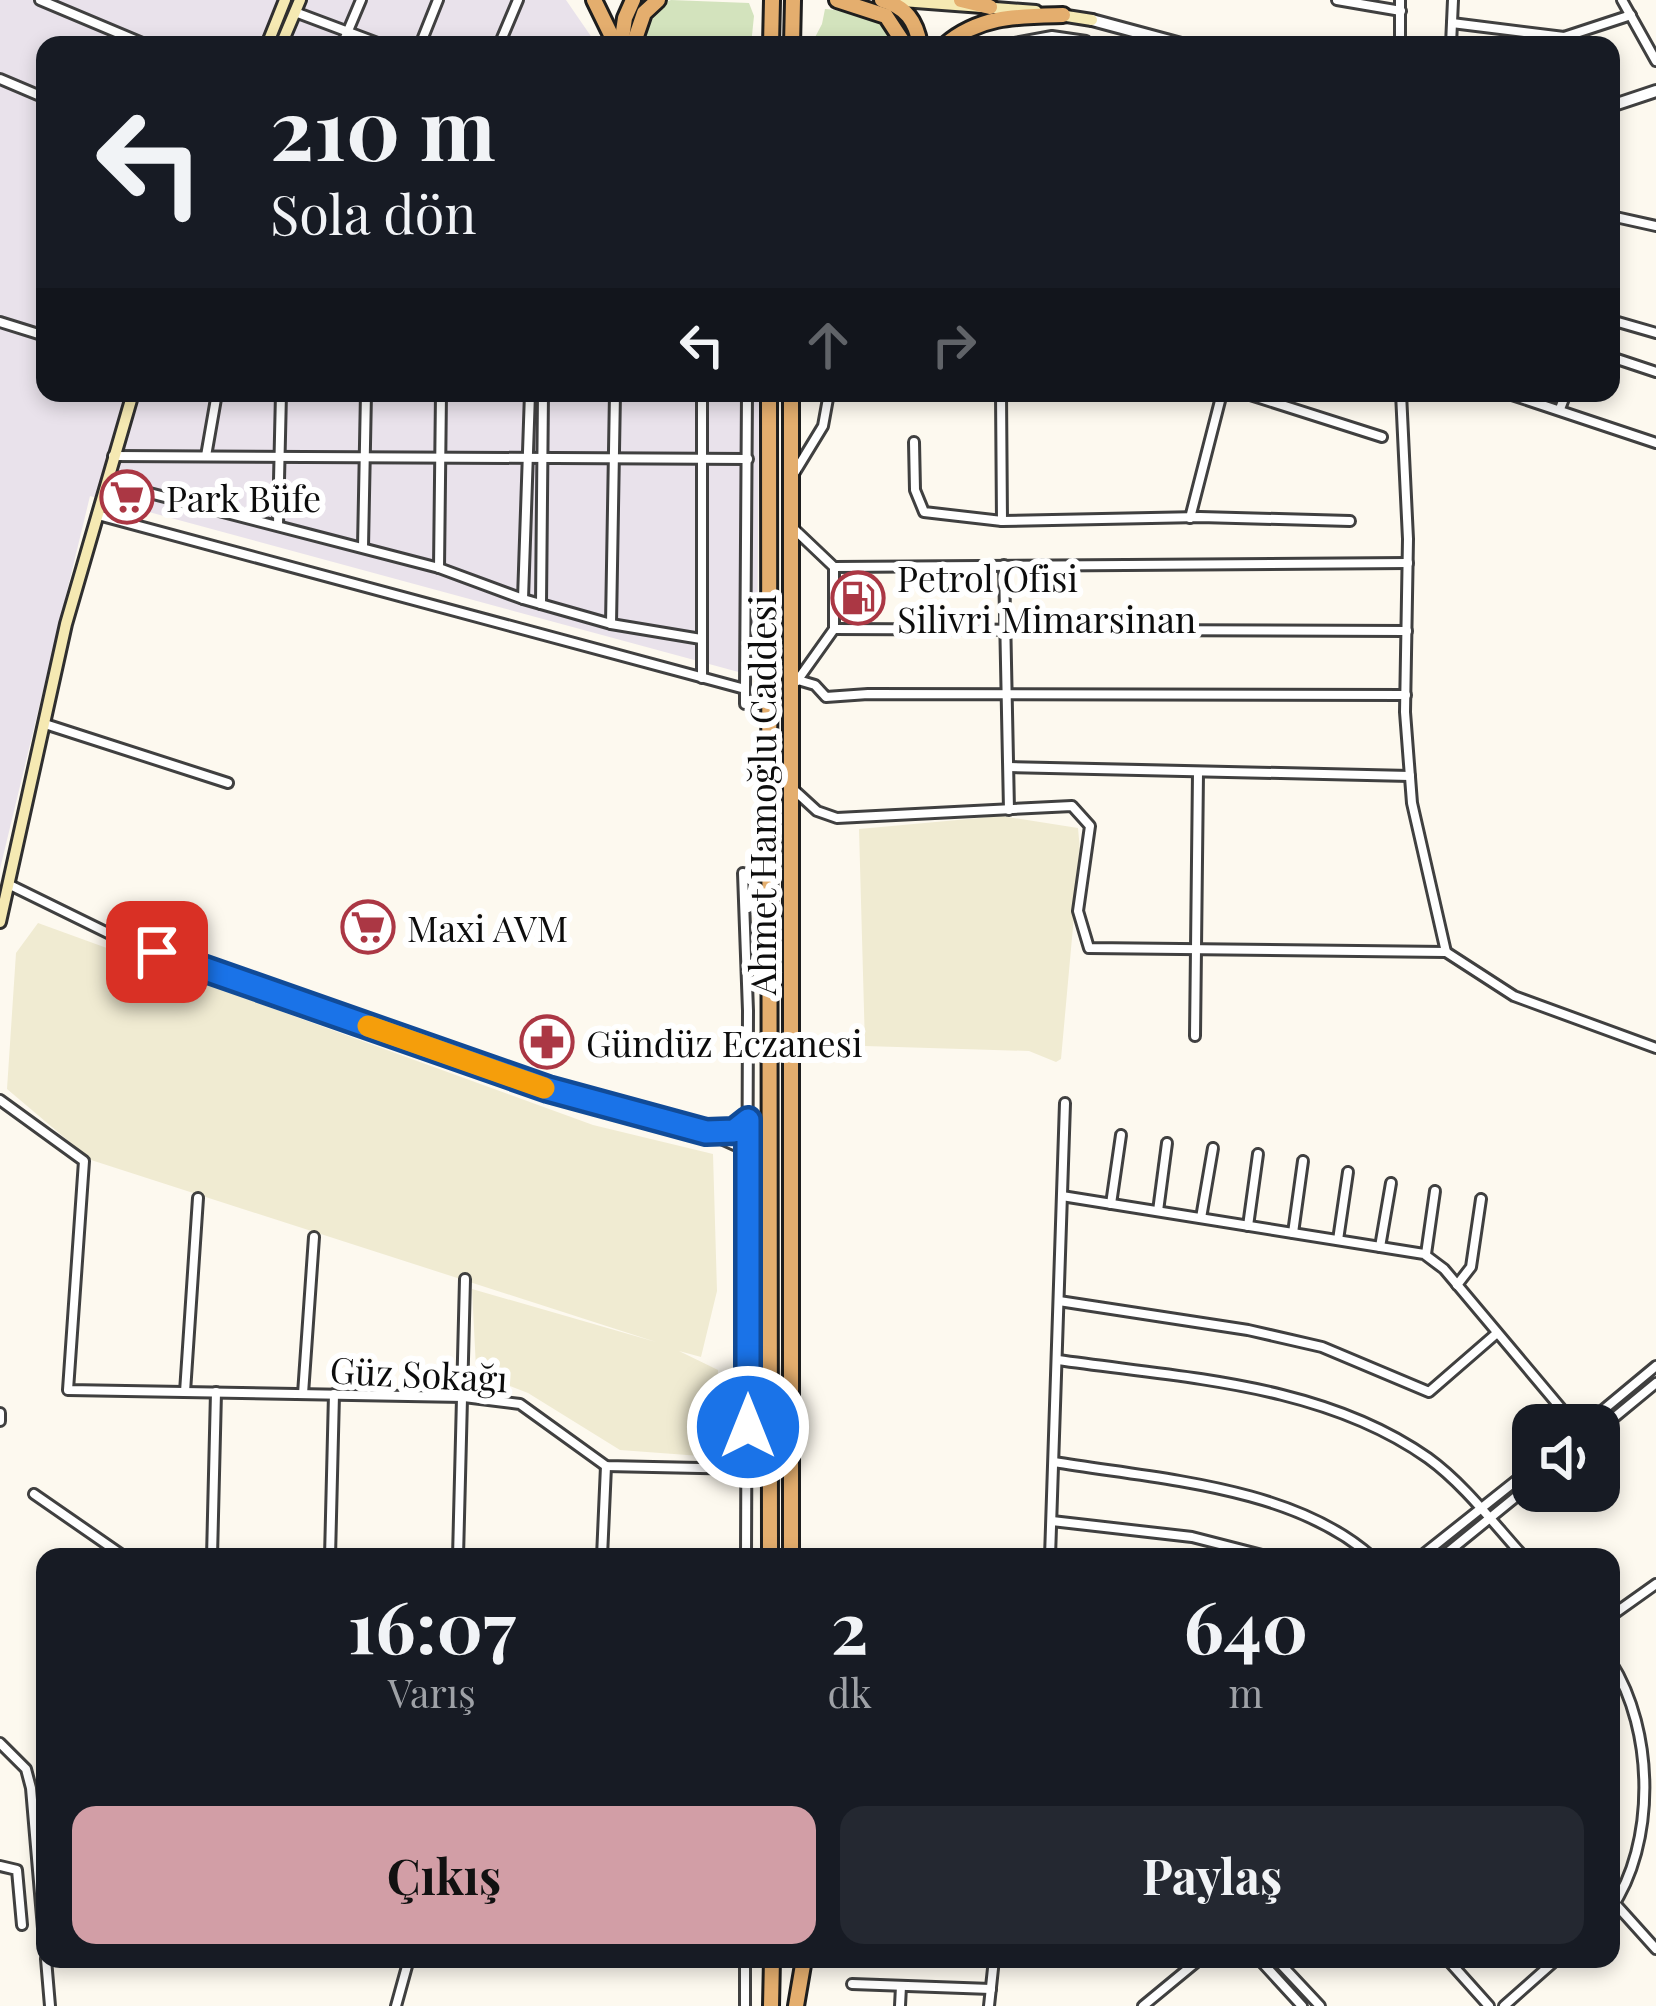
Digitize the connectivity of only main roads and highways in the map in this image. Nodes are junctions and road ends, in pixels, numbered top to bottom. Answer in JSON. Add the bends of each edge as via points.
{"nodes":[{"id":1,"x":594,"y":0,"type":"edge"},
{"id":2,"x":633,"y":0,"type":"edge"},
{"id":3,"x":658,"y":0,"type":"edge"},
{"id":4,"x":837,"y":0,"type":"edge"},
{"id":5,"x":886,"y":0,"type":"edge"},
{"id":6,"x":961,"y":0,"type":"edge"},
{"id":7,"x":772,"y":2,"type":"edge"},
{"id":8,"x":793,"y":3,"type":"edge"},
{"id":9,"x":291,"y":5,"type":"edge"},
{"id":10,"x":990,"y":7,"type":"junction"},
{"id":11,"x":1063,"y":15,"type":"junction"},
{"id":12,"x":1092,"y":20,"type":"road end"},
{"id":13,"x":272,"y":36,"type":"edge"},
{"id":14,"x":282,"y":36,"type":"edge"},
{"id":15,"x":614,"y":36,"type":"edge"},
{"id":16,"x":621,"y":36,"type":"edge"},
{"id":17,"x":636,"y":36,"type":"edge"},
{"id":18,"x":768,"y":36,"type":"edge"},
{"id":19,"x":795,"y":36,"type":"edge"},
{"id":20,"x":899,"y":36,"type":"edge"},
{"id":21,"x":917,"y":36,"type":"edge"},
{"id":22,"x":958,"y":36,"type":"edge"},
{"id":23,"x":131,"y":402,"type":"edge"},
{"id":24,"x":770,"y":402,"type":"edge"},
{"id":25,"x":790,"y":402,"type":"edge"},
{"id":26,"x":0,"y":922,"type":"edge"},
{"id":27,"x":770,"y":1548,"type":"edge"},
{"id":28,"x":791,"y":1548,"type":"edge"},
{"id":29,"x":772,"y":1968,"type":"edge"},
{"id":30,"x":792,"y":1968,"type":"edge"},
{"id":31,"x":803,"y":1968,"type":"edge"},
{"id":32,"x":771,"y":2006,"type":"edge"},
{"id":33,"x":794,"y":2006,"type":"edge"}],
"edges":[{"from":1,"to":15,"type":"highway"},
{"from":2,"to":16,"type":"highway"},
{"from":3,"to":17,"type":"highway"},
{"from":4,"to":20,"type":"highway","via":[[886,16]]},
{"from":5,"to":10,"type":"main road"},
{"from":5,"to":21,"type":"highway","via":[[910,15]]},
{"from":6,"to":10,"type":"highway"},
{"from":7,"to":18,"type":"highway"},
{"from":8,"to":19,"type":"highway"},
{"from":9,"to":13,"type":"main road"},
{"from":9,"to":14,"type":"main road"},
{"from":10,"to":11,"type":"main road"},
{"from":11,"to":12,"type":"main road"},
{"from":11,"to":22,"type":"highway","via":[[997,18]]},
{"from":23,"to":26,"type":"main road"},
{"from":24,"to":27,"type":"highway","name":"Ahmet Hamoğlu Caddesi"},
{"from":25,"to":28,"type":"highway","name":"Ahmet Hamoğlu Caddesi"},
{"from":29,"to":32,"type":"highway"},
{"from":30,"to":33,"type":"highway"},
{"from":31,"to":33,"type":"highway"}]}
